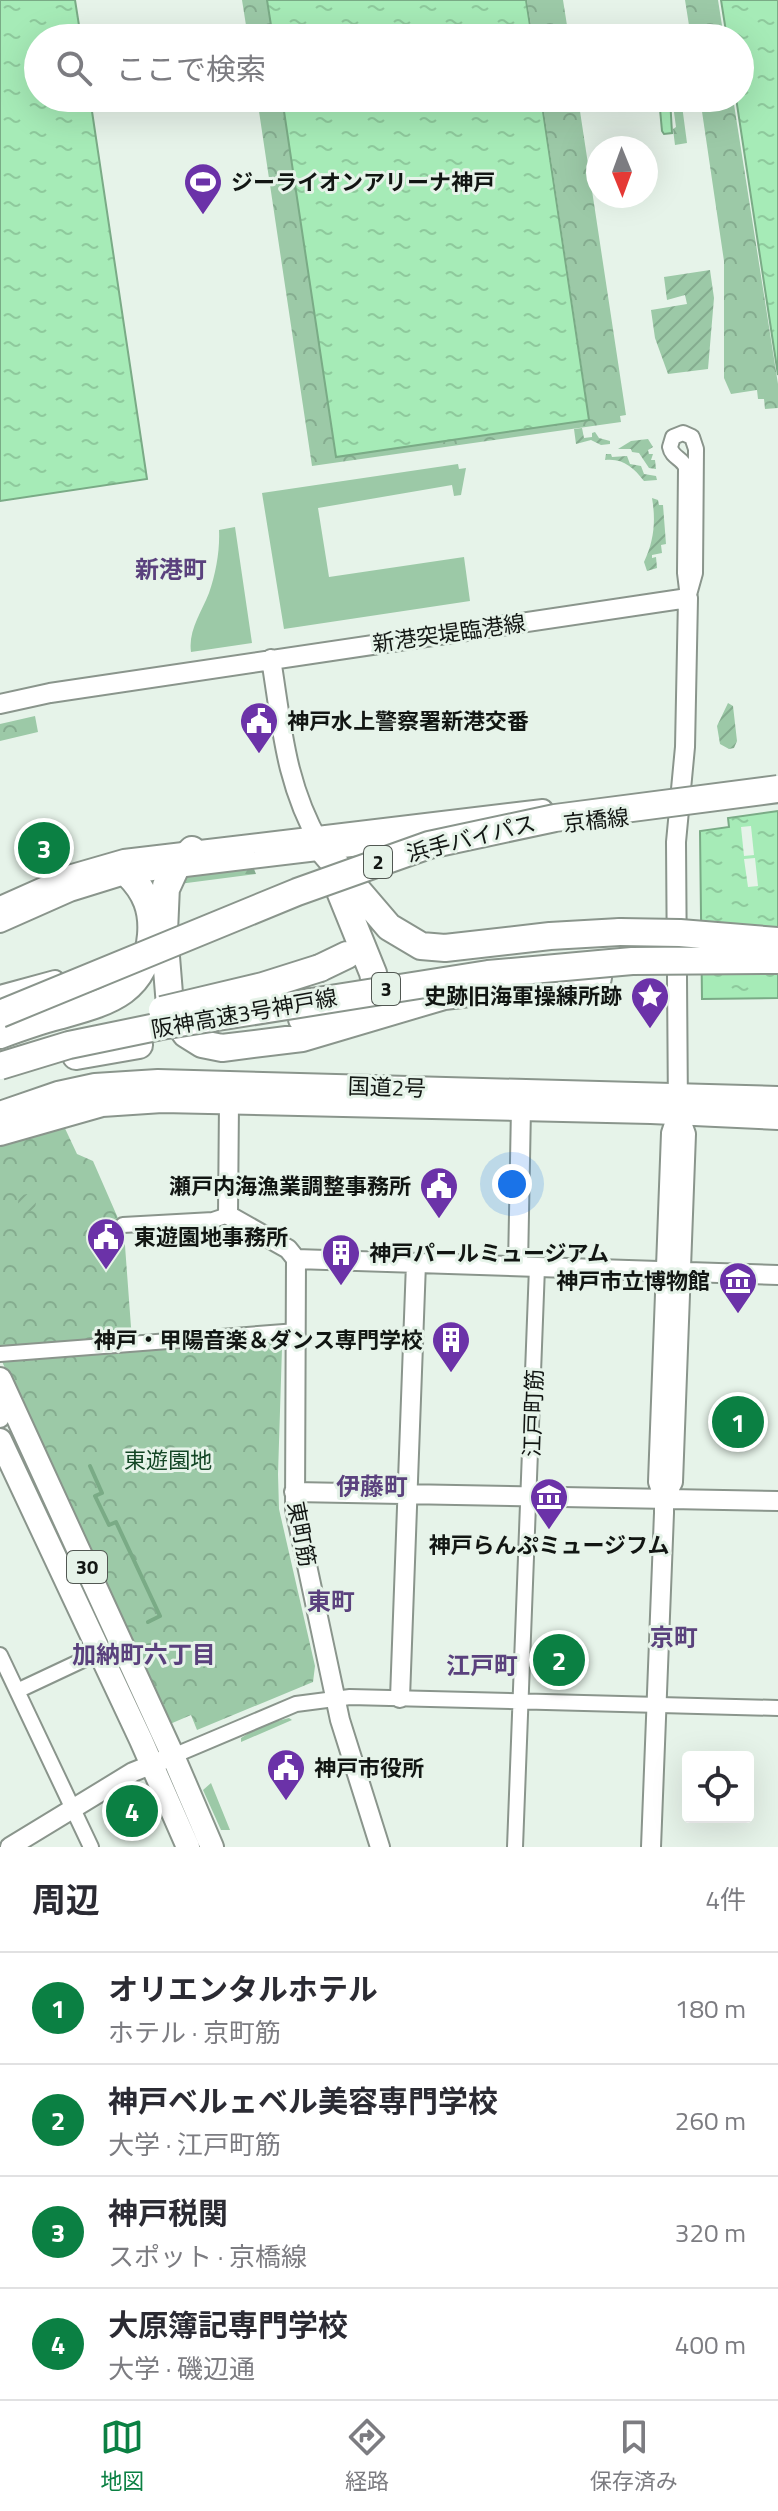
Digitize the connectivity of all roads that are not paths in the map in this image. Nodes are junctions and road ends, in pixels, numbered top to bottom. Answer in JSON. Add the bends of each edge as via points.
{"nodes":[{"id":1,"x":688,"y":598,"type":"junction"},
{"id":2,"x":271,"y":659,"type":"junction"},
{"id":3,"x":0,"y":704,"type":"edge"},
{"id":4,"x":778,"y":786,"type":"edge"},
{"id":5,"x":680,"y":802,"type":"junction"},
{"id":6,"x":319,"y":843,"type":"junction"},
{"id":7,"x":160,"y":893,"type":"junction"},
{"id":8,"x":0,"y":906,"type":"edge"},
{"id":9,"x":0,"y":923,"type":"edge"},
{"id":10,"x":778,"y":943,"type":"edge"},
{"id":11,"x":347,"y":955,"type":"dead end"},
{"id":12,"x":118,"y":960,"type":"junction"},
{"id":13,"x":778,"y":961,"type":"edge"},
{"id":14,"x":0,"y":995,"type":"edge"},
{"id":15,"x":0,"y":1008,"type":"edge"},
{"id":16,"x":158,"y":1011,"type":"junction"},
{"id":17,"x":302,"y":1028,"type":"junction"},
{"id":18,"x":0,"y":1035,"type":"edge"},
{"id":19,"x":0,"y":1050,"type":"edge"},
{"id":20,"x":0,"y":1066,"type":"edge"},
{"id":21,"x":0,"y":1073,"type":"edge"},
{"id":22,"x":778,"y":1099,"type":"edge"},
{"id":23,"x":229,"y":1102,"type":"junction"},
{"id":24,"x":678,"y":1104,"type":"junction"},
{"id":25,"x":521,"y":1108,"type":"junction"},
{"id":26,"x":0,"y":1114,"type":"edge"},
{"id":27,"x":778,"y":1117,"type":"edge"},
{"id":28,"x":0,"y":1133,"type":"edge"},
{"id":29,"x":228,"y":1215,"type":"junction"},
{"id":30,"x":123,"y":1225,"type":"dead end"},
{"id":31,"x":296,"y":1259,"type":"junction"},
{"id":32,"x":416,"y":1263,"type":"junction"},
{"id":33,"x":528,"y":1266,"type":"junction"},
{"id":34,"x":674,"y":1272,"type":"junction"},
{"id":35,"x":778,"y":1275,"type":"edge"},
{"id":36,"x":297,"y":1331,"type":"junction"},
{"id":37,"x":0,"y":1354,"type":"edge"},
{"id":38,"x":0,"y":1379,"type":"edge"},
{"id":39,"x":0,"y":1404,"type":"edge"},
{"id":40,"x":0,"y":1418,"type":"edge"},
{"id":41,"x":0,"y":1440,"type":"edge"},
{"id":42,"x":294,"y":1492,"type":"junction"},
{"id":43,"x":406,"y":1493,"type":"junction"},
{"id":44,"x":531,"y":1496,"type":"junction"},
{"id":45,"x":664,"y":1499,"type":"junction"},
{"id":46,"x":778,"y":1501,"type":"edge"},
{"id":47,"x":100,"y":1652,"type":"junction"},
{"id":48,"x":0,"y":1655,"type":"edge"},
{"id":49,"x":17,"y":1691,"type":"junction"},
{"id":50,"x":400,"y":1698,"type":"junction"},
{"id":51,"x":335,"y":1699,"type":"junction"},
{"id":52,"x":521,"y":1701,"type":"junction"},
{"id":53,"x":657,"y":1705,"type":"junction"},
{"id":54,"x":778,"y":1708,"type":"edge"},
{"id":55,"x":173,"y":1756,"type":"junction"},
{"id":56,"x":152,"y":1765,"type":"junction"},
{"id":57,"x":72,"y":1808,"type":"junction"},
{"id":58,"x":10,"y":1847,"type":"edge"},
{"id":59,"x":91,"y":1847,"type":"edge"},
{"id":60,"x":188,"y":1847,"type":"edge"},
{"id":61,"x":212,"y":1847,"type":"edge"},
{"id":62,"x":380,"y":1847,"type":"edge"},
{"id":63,"x":515,"y":1847,"type":"edge"},
{"id":64,"x":651,"y":1847,"type":"edge"}],
"edges":[{"from":1,"to":1,"type":"street","via":[[686,468],[670,447],[673,437],[683,433],[692,437],[696,449],[695,573]]},
{"from":1,"to":2,"type":"street","name":"新港突堤臨港線"},
{"from":1,"to":5,"type":"street"},
{"from":2,"to":3,"type":"street","name":"新港突堤臨港線"},
{"from":2,"to":6,"type":"street","via":[[290,776]]},
{"from":4,"to":12,"type":"highway","name":"浜手バイパス","number":"2","bridge":true,"via":[[553,814],[428,841]]},
{"from":4,"to":15,"type":"highway","name":"浜手バイパス","number":"2","bridge":true,"via":[[555,818],[429,845]]},
{"from":5,"to":6,"type":"street","name":"京橋線"},
{"from":5,"to":24,"type":"street"},
{"from":6,"to":7,"type":"street","name":"京橋線"},
{"from":6,"to":10,"type":"highway","number":"3","bridge":true,"via":[[389,927],[421,946],[620,932]]},
{"from":6,"to":17,"type":"highway","number":"3","via":[[375,986],[362,1005]]},
{"from":7,"to":8,"type":"street","name":"京橋線","via":[[111,862]]},
{"from":7,"to":9,"type":"street","name":"京橋線","via":[[70,892]]},
{"from":7,"to":17,"type":"highway","number":"3","via":[[170,1006],[180,1028],[194,1040],[222,1048]]},
{"from":7,"to":18,"type":"highway","via":[[143,969],[126,990],[96,1005]]},
{"from":10,"to":16,"type":"highway","name":"阪神高速3号神戸線","number":"3","bridge":true,"via":[[526,953]]},
{"from":11,"to":16,"type":"highway","bridge":true,"via":[[277,982]]},
{"from":12,"to":14,"type":"street"},
{"from":12,"to":15,"type":"highway","name":"浜手バイパス","number":"2","bridge":true},
{"from":13,"to":17,"type":"highway","number":"3","bridge":true,"via":[[468,992]]},
{"from":13,"to":20,"type":"highway","name":"阪神高速3号神戸線","number":"3","bridge":true,"via":[[595,963],[461,977],[161,1026]]},
{"from":16,"to":19,"type":"highway","name":"阪神高速3号神戸線","number":"3"},
{"from":17,"to":21,"type":"highway","number":"3","via":[[71,1056]]},
{"from":22,"to":24,"type":"highway","name":"国道2号"},
{"from":23,"to":25,"type":"highway","name":"国道2号"},
{"from":23,"to":28,"type":"highway","name":"国道2号","via":[[102,1104]]},
{"from":23,"to":29,"type":"street"},
{"from":24,"to":25,"type":"highway","name":"国道2号"},
{"from":24,"to":26,"type":"highway","name":"国道2号","via":[[158,1082],[95,1086]]},
{"from":24,"to":27,"type":"highway","name":"国道2号"},
{"from":24,"to":34,"type":"street","via":[[686,1134]]},
{"from":25,"to":33,"type":"street","name":"江戸町筋"},
{"from":29,"to":30,"type":"street"},
{"from":29,"to":31,"type":"street","via":[[288,1249]]},
{"from":31,"to":32,"type":"street"},
{"from":31,"to":36,"type":"street","name":"東町筋"},
{"from":32,"to":33,"type":"street"},
{"from":32,"to":43,"type":"street"},
{"from":33,"to":34,"type":"street"},
{"from":33,"to":44,"type":"street","name":"江戸町筋"},
{"from":34,"to":35,"type":"street"},
{"from":34,"to":45,"type":"street","via":[[673,1482]]},
{"from":36,"to":37,"type":"street"},
{"from":36,"to":42,"type":"street","name":"東町筋"},
{"from":38,"to":55,"type":"main road","number":"30"},
{"from":39,"to":40,"type":"street"},
{"from":41,"to":47,"type":"main road","number":"30"},
{"from":42,"to":43,"type":"street"},
{"from":42,"to":51,"type":"street","name":"東町筋"},
{"from":43,"to":44,"type":"street"},
{"from":43,"to":50,"type":"street"},
{"from":44,"to":45,"type":"street"},
{"from":44,"to":52,"type":"street","name":"江戸町筋"},
{"from":45,"to":46,"type":"street"},
{"from":45,"to":53,"type":"street"},
{"from":47,"to":49,"type":"street"},
{"from":47,"to":56,"type":"main road","number":"30"},
{"from":48,"to":49,"type":"street"},
{"from":49,"to":57,"type":"street"},
{"from":50,"to":51,"type":"street"},
{"from":50,"to":52,"type":"street"},
{"from":51,"to":55,"type":"street","via":[[296,1704]]},
{"from":51,"to":62,"type":"street","name":"東町筋"},
{"from":52,"to":53,"type":"street"},
{"from":52,"to":63,"type":"street","name":"江戸町筋"},
{"from":53,"to":54,"type":"street"},
{"from":53,"to":64,"type":"street"},
{"from":55,"to":56,"type":"street"},
{"from":55,"to":61,"type":"main road","number":"30"},
{"from":56,"to":57,"type":"street"},
{"from":56,"to":60,"type":"main road","number":"30"},
{"from":57,"to":58,"type":"street"},
{"from":57,"to":59,"type":"street"}]}
